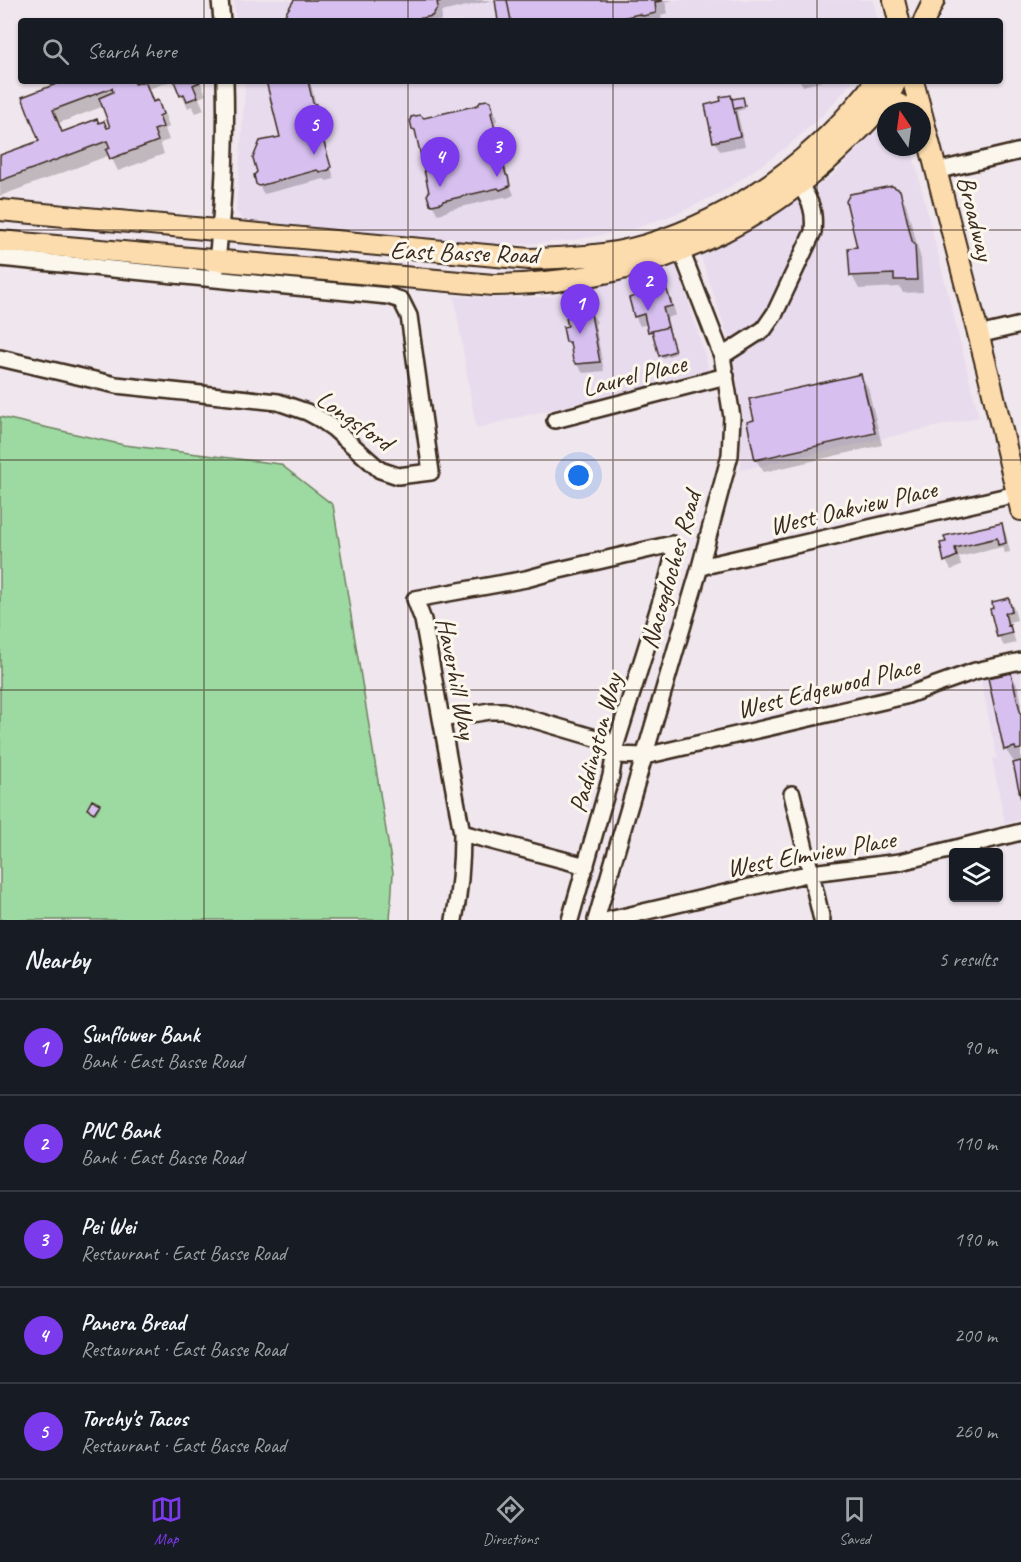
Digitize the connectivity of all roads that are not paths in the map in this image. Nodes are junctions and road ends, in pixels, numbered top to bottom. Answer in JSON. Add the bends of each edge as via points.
{"nodes":[{"id":1,"x":220,"y":0,"type":"edge"},
{"id":2,"x":894,"y":0,"type":"edge"},
{"id":3,"x":934,"y":0,"type":"edge"},
{"id":4,"x":222,"y":18,"type":"edge"},
{"id":5,"x":898,"y":18,"type":"edge"},
{"id":6,"x":925,"y":18,"type":"edge"},
{"id":7,"x":225,"y":84,"type":"edge"},
{"id":8,"x":873,"y":84,"type":"edge"},
{"id":9,"x":895,"y":84,"type":"edge"},
{"id":10,"x":915,"y":84,"type":"edge"},
{"id":11,"x":883,"y":102,"type":"edge"},
{"id":12,"x":918,"y":102,"type":"edge"},
{"id":13,"x":877,"y":109,"type":"edge"},
{"id":14,"x":1021,"y":151,"type":"edge"},
{"id":15,"x":931,"y":154,"type":"edge"},
{"id":16,"x":936,"y":171,"type":"junction"},
{"id":17,"x":800,"y":184,"type":"junction"},
{"id":18,"x":0,"y":210,"type":"edge"},
{"id":19,"x":220,"y":231,"type":"junction"},
{"id":20,"x":0,"y":241,"type":"edge"},
{"id":21,"x":678,"y":243,"type":"junction"},
{"id":22,"x":0,"y":258,"type":"edge"},
{"id":23,"x":218,"y":260,"type":"junction"},
{"id":24,"x":215,"y":280,"type":"junction"},
{"id":25,"x":1021,"y":325,"type":"edge"},
{"id":26,"x":978,"y":335,"type":"junction"},
{"id":27,"x":722,"y":356,"type":"junction"},
{"id":28,"x":0,"y":358,"type":"edge"},
{"id":29,"x":726,"y":376,"type":"junction"},
{"id":30,"x":555,"y":420,"type":"dead end"},
{"id":31,"x":1020,"y":499,"type":"edge"},
{"id":32,"x":672,"y":544,"type":"joint"},
{"id":33,"x":700,"y":567,"type":"junction"},
{"id":34,"x":1021,"y":661,"type":"edge"},
{"id":35,"x":441,"y":720,"type":"junction"},
{"id":36,"x":615,"y":750,"type":"junction"},
{"id":37,"x":645,"y":756,"type":"junction"},
{"id":38,"x":792,"y":794,"type":"dead end"},
{"id":39,"x":1021,"y":832,"type":"edge"},
{"id":40,"x":462,"y":833,"type":"junction"},
{"id":41,"x":585,"y":866,"type":"junction"},
{"id":42,"x":811,"y":873,"type":"junction"},
{"id":43,"x":454,"y":920,"type":"edge"},
{"id":44,"x":570,"y":920,"type":"edge"},
{"id":45,"x":596,"y":920,"type":"edge"},
{"id":46,"x":609,"y":920,"type":"edge"},
{"id":47,"x":822,"y":920,"type":"edge"}],
"edges":[{"from":1,"to":4,"type":"street"},
{"from":2,"to":5,"type":"main road"},
{"from":3,"to":6,"type":"main road"},
{"from":7,"to":19,"type":"street"},
{"from":8,"to":21,"type":"main road","name":"East Basse Road","via":[[836,128],[782,175]]},
{"from":9,"to":11,"type":"main road","name":"East Basse Road"},
{"from":10,"to":12,"type":"main road","name":"Broadway"},
{"from":13,"to":17,"type":"main road","name":"East Basse Road"},
{"from":14,"to":16,"type":"street"},
{"from":15,"to":16,"type":"main road","name":"Broadway"},
{"from":16,"to":26,"type":"main road","name":"Broadway"},
{"from":17,"to":21,"type":"main road","name":"East Basse Road","via":[[755,216]]},
{"from":17,"to":27,"type":"street","via":[[811,202],[813,232],[764,329]]},
{"from":18,"to":19,"type":"main road","name":"East Basse Road"},
{"from":19,"to":21,"type":"main road","name":"East Basse Road","via":[[529,259]]},
{"from":19,"to":23,"type":"street"},
{"from":20,"to":23,"type":"main road","name":"East Basse Road"},
{"from":21,"to":23,"type":"main road","name":"East Basse Road","via":[[637,266],[530,285]]},
{"from":21,"to":27,"type":"street","name":"Nacogdoches Road"},
{"from":22,"to":24,"type":"street","name":"Longsford"},
{"from":23,"to":24,"type":"street"},
{"from":24,"to":28,"type":"street","name":"Longsford","via":[[400,300],[409,316],[431,472],[398,476],[380,470],[320,419],[278,402],[116,385]]},
{"from":25,"to":26,"type":"street"},
{"from":26,"to":31,"type":"main road","name":"Broadway"},
{"from":27,"to":29,"type":"street","name":"Nacogdoches Road"},
{"from":29,"to":30,"type":"street","name":"Laurel Place"},
{"from":29,"to":33,"type":"street","name":"Nacogdoches Road","via":[[732,417],[730,455]]},
{"from":31,"to":33,"type":"street","name":"West Oakview Place"},
{"from":32,"to":35,"type":"street","name":"Haverhill Way","via":[[526,579],[415,599],[423,620]]},
{"from":32,"to":36,"type":"street","name":"Paddington Way","via":[[674,554],[666,585]]},
{"from":33,"to":37,"type":"street","name":"Nacogdoches Road"},
{"from":34,"to":37,"type":"street","name":"West Edgewood Place","via":[[975,671],[905,696]]},
{"from":35,"to":36,"type":"street","name":"West Edgewood Place","via":[[504,711]]},
{"from":35,"to":40,"type":"street","name":"Haverhill Way"},
{"from":36,"to":37,"type":"street","name":"West Edgewood Place"},
{"from":36,"to":41,"type":"street","name":"Paddington Way"},
{"from":37,"to":45,"type":"street","name":"Nacogdoches Road"},
{"from":38,"to":42,"type":"street"},
{"from":39,"to":42,"type":"street","name":"West Elmview Place","via":[[900,862]]},
{"from":40,"to":41,"type":"street"},
{"from":40,"to":43,"type":"street","name":"Haverhill Way","via":[[462,871]]},
{"from":41,"to":44,"type":"street","name":"Paddington Way"},
{"from":42,"to":46,"type":"street","name":"West Elmview Place"},
{"from":42,"to":47,"type":"street"}]}
